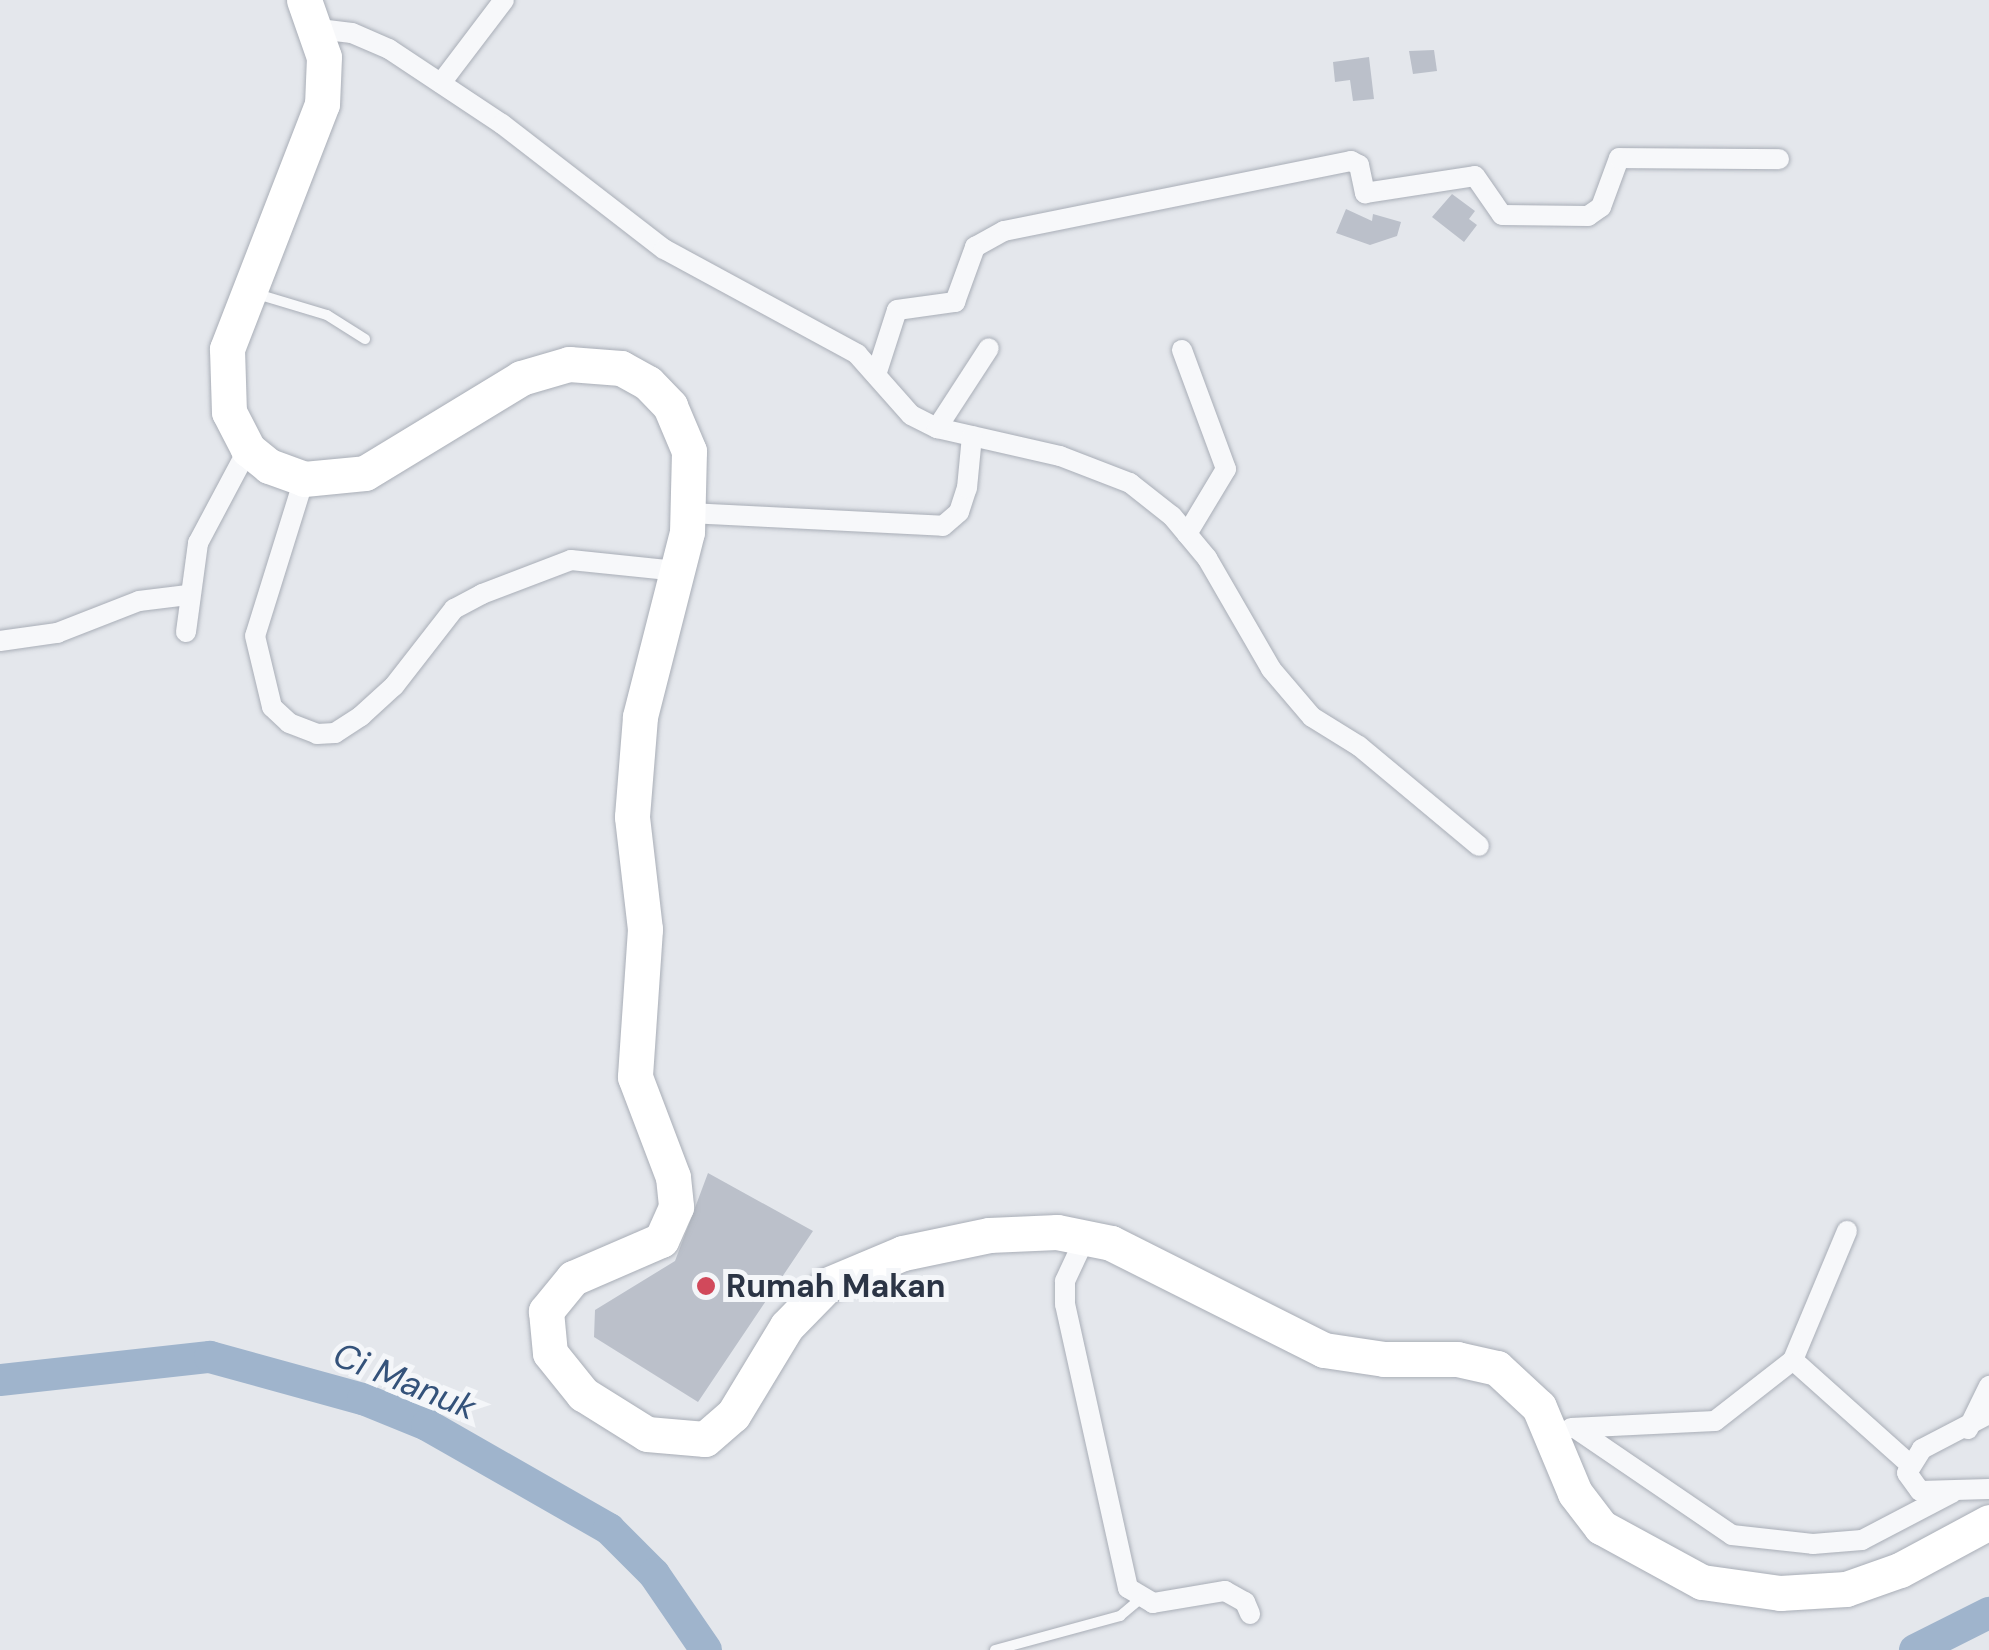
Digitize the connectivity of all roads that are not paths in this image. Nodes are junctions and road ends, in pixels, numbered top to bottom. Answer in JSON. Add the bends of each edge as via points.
{"nodes":[{"id":1,"x":504,"y":0,"type":"edge"},
{"id":2,"x":311,"y":14,"type":"edge"},
{"id":3,"x":440,"y":83,"type":"junction"},
{"id":4,"x":1779,"y":159,"type":"dead end"},
{"id":5,"x":244,"y":292,"type":"junction"},
{"id":6,"x":365,"y":339,"type":"dead end"},
{"id":7,"x":989,"y":348,"type":"dead end"},
{"id":8,"x":1182,"y":350,"type":"dead end"},
{"id":9,"x":876,"y":375,"type":"junction"},
{"id":10,"x":937,"y":428,"type":"junction"},
{"id":11,"x":972,"y":436,"type":"junction"},
{"id":12,"x":248,"y":449,"type":"junction"},
{"id":13,"x":304,"y":479,"type":"junction"},
{"id":14,"x":689,"y":512,"type":"junction"},
{"id":15,"x":1187,"y":534,"type":"junction"},
{"id":16,"x":678,"y":571,"type":"junction"},
{"id":17,"x":188,"y":595,"type":"junction"},
{"id":18,"x":186,"y":632,"type":"dead end"},
{"id":19,"x":0,"y":641,"type":"edge"},
{"id":20,"x":1479,"y":846,"type":"dead end"},
{"id":21,"x":1847,"y":1231,"type":"dead end"},
{"id":22,"x":1086,"y":1236,"type":"junction"},
{"id":23,"x":1793,"y":1360,"type":"junction"},
{"id":24,"x":1989,"y":1386,"type":"edge"},
{"id":25,"x":1989,"y":1414,"type":"edge"},
{"id":26,"x":1968,"y":1428,"type":"junction"},
{"id":27,"x":1562,"y":1429,"type":"junction"},
{"id":28,"x":1908,"y":1463,"type":"junction"},
{"id":29,"x":1989,"y":1488,"type":"edge"},
{"id":30,"x":1952,"y":1494,"type":"junction"},
{"id":31,"x":1989,"y":1522,"type":"edge"},
{"id":32,"x":1140,"y":1599,"type":"junction"},
{"id":33,"x":1250,"y":1614,"type":"dead end"},
{"id":34,"x":995,"y":1650,"type":"edge"}],
"edges":[{"from":1,"to":3,"type":"street"},
{"from":2,"to":3,"type":"street","via":[[389,49]]},
{"from":2,"to":5,"type":"highway","via":[[325,85],[317,123]]},
{"from":3,"to":9,"type":"street","via":[[664,249],[857,354]]},
{"from":4,"to":9,"type":"street","via":[[1618,158],[1602,207],[1588,216],[1502,215],[1474,176],[1366,193],[1359,165],[1351,161],[1004,231],[975,246],[955,302],[897,310]]},
{"from":5,"to":6,"type":"lane","via":[[328,314]]},
{"from":5,"to":12,"type":"highway","via":[[225,370],[228,412]]},
{"from":7,"to":10,"type":"street"},
{"from":8,"to":15,"type":"street","via":[[1226,469]]},
{"from":9,"to":10,"type":"street","via":[[911,415]]},
{"from":10,"to":11,"type":"street"},
{"from":11,"to":14,"type":"street","via":[[967,488],[959,512],[943,526]]},
{"from":11,"to":15,"type":"street","via":[[1060,456],[1130,483]]},
{"from":12,"to":13,"type":"highway"},
{"from":12,"to":17,"type":"street","via":[[198,543]]},
{"from":13,"to":14,"type":"highway","via":[[365,474],[520,378],[569,364],[598,364],[648,383],[670,406],[689,451]]},
{"from":13,"to":16,"type":"street","via":[[255,636],[272,707],[288,723],[318,734],[335,733],[361,716],[394,686],[454,608],[482,594],[571,560]]},
{"from":14,"to":16,"type":"highway"},
{"from":15,"to":20,"type":"street","via":[[1271,669],[1312,717],[1359,746]]},
{"from":16,"to":22,"type":"highway","via":[[640,718],[632,817],[645,929],[635,1077],[673,1177],[676,1207],[661,1240],[573,1278],[555,1294],[544,1325],[550,1354],[582,1394],[626,1424],[670,1440],[705,1440],[733,1416],[788,1326],[827,1285],[864,1266],[946,1243],[1026,1232]]},
{"from":17,"to":18,"type":"street"},
{"from":17,"to":19,"type":"street","via":[[139,601],[65,631]]},
{"from":21,"to":23,"type":"street"},
{"from":22,"to":27,"type":"highway","via":[[1140,1256],[1324,1350],[1497,1368]]},
{"from":22,"to":32,"type":"street","via":[[1064,1281],[1064,1304],[1122,1573]]},
{"from":23,"to":27,"type":"street","via":[[1715,1421]]},
{"from":23,"to":28,"type":"street"},
{"from":24,"to":26,"type":"street"},
{"from":25,"to":26,"type":"street"},
{"from":26,"to":28,"type":"street","via":[[1933,1441]]},
{"from":27,"to":30,"type":"street","via":[[1742,1537],[1814,1544],[1862,1540]]},
{"from":27,"to":31,"type":"highway","via":[[1575,1493],[1601,1527],[1683,1576],[1721,1586],[1780,1593],[1846,1588],[1900,1570]]},
{"from":28,"to":30,"type":"street","via":[[1913,1489]]},
{"from":29,"to":30,"type":"street"},
{"from":32,"to":33,"type":"street","via":[[1225,1591],[1245,1602]]},
{"from":32,"to":34,"type":"lane","via":[[1120,1616]]}]}
